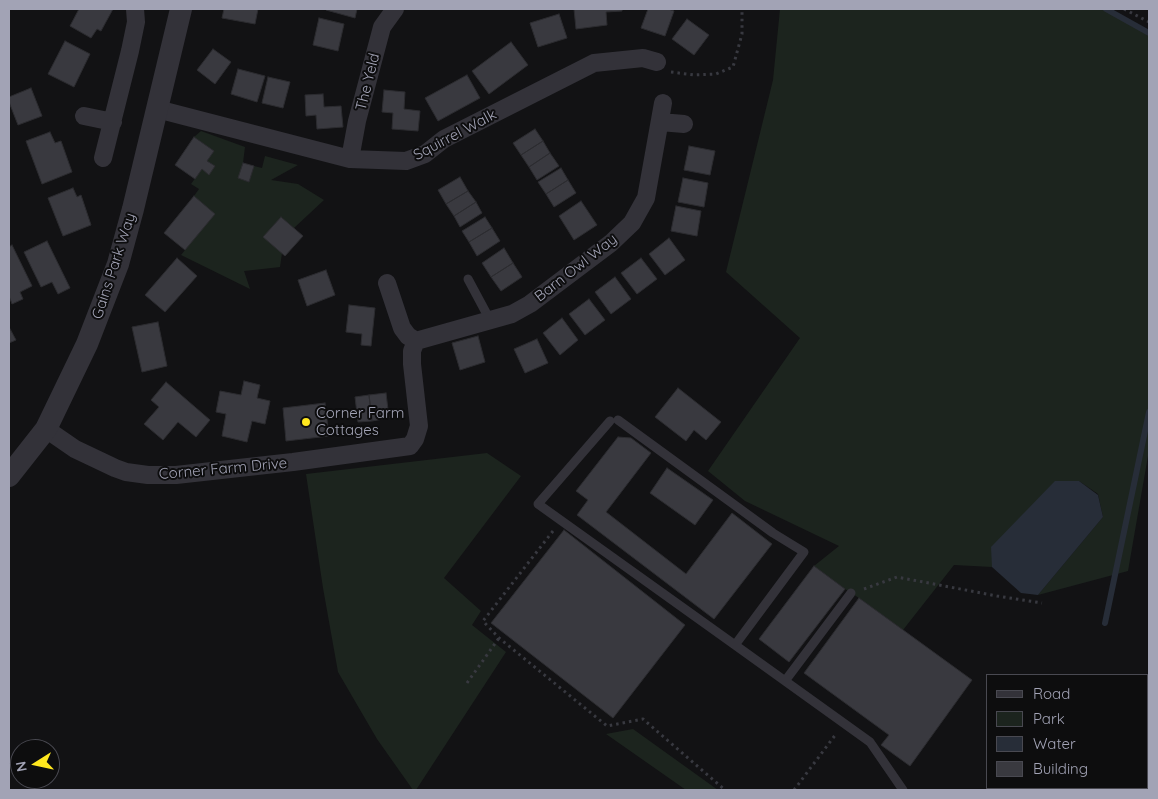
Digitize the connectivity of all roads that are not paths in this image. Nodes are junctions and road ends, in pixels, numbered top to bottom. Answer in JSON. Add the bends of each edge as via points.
{"nodes":[{"id":1,"x":136,"y":9,"type":"edge"},
{"id":2,"x":181,"y":9,"type":"edge"},
{"id":3,"x":395,"y":9,"type":"edge"},
{"id":4,"x":662,"y":67,"type":"road end"},
{"id":5,"x":663,"y":103,"type":"dead end"},
{"id":6,"x":157,"y":109,"type":"junction"},
{"id":7,"x":84,"y":116,"type":"dead end"},
{"id":8,"x":113,"y":122,"type":"junction"},
{"id":9,"x":660,"y":122,"type":"junction"},
{"id":10,"x":684,"y":124,"type":"dead end"},
{"id":11,"x":103,"y":158,"type":"dead end"},
{"id":12,"x":350,"y":159,"type":"junction"},
{"id":13,"x":468,"y":279,"type":"dead end"},
{"id":14,"x":387,"y":283,"type":"dead end"},
{"id":15,"x":490,"y":320,"type":"junction"},
{"id":16,"x":416,"y":341,"type":"junction"},
{"id":17,"x":46,"y":429,"type":"junction"},
{"id":18,"x":9,"y":476,"type":"edge"},
{"id":19,"x":852,"y":593,"type":"road end"},
{"id":20,"x":736,"y":645,"type":"junction"},
{"id":21,"x":786,"y":681,"type":"junction"},
{"id":22,"x":903,"y":790,"type":"edge"}],
"edges":[{"from":1,"to":8,"type":"street","via":[[136,22]]},
{"from":2,"to":6,"type":"street","name":"Gains Park Way"},
{"from":3,"to":12,"type":"street","name":"The Yeld","via":[[382,27]]},
{"from":4,"to":12,"type":"street","name":"Squirrel Walk","via":[[643,58],[594,63],[444,139],[425,154],[406,161]]},
{"from":5,"to":9,"type":"street","name":"Barn Owl Way"},
{"from":6,"to":12,"type":"street","name":"Squirrel Walk"},
{"from":6,"to":17,"type":"street","name":"Gains Park Way","via":[[118,264],[88,344]]},
{"from":7,"to":8,"type":"street"},
{"from":8,"to":11,"type":"street"},
{"from":9,"to":10,"type":"street"},
{"from":9,"to":15,"type":"street","name":"Barn Owl Way","via":[[646,198],[632,223],[611,243],[530,304],[512,314]]},
{"from":13,"to":15,"type":"lane"},
{"from":14,"to":16,"type":"street","via":[[402,328]]},
{"from":15,"to":16,"type":"street","name":"Barn Owl Way"},
{"from":16,"to":17,"type":"street","name":"Corner Farm Drive","via":[[412,364],[419,426],[410,446],[195,473],[148,475],[115,468],[76,449]]},
{"from":17,"to":18,"type":"street","name":"Gains Park Way"},
{"from":19,"to":21,"type":"lane"},
{"from":20,"to":20,"type":"lane","via":[[804,552],[614,421],[538,504]]},
{"from":20,"to":21,"type":"lane"},
{"from":21,"to":22,"type":"lane","via":[[870,742]]}]}
